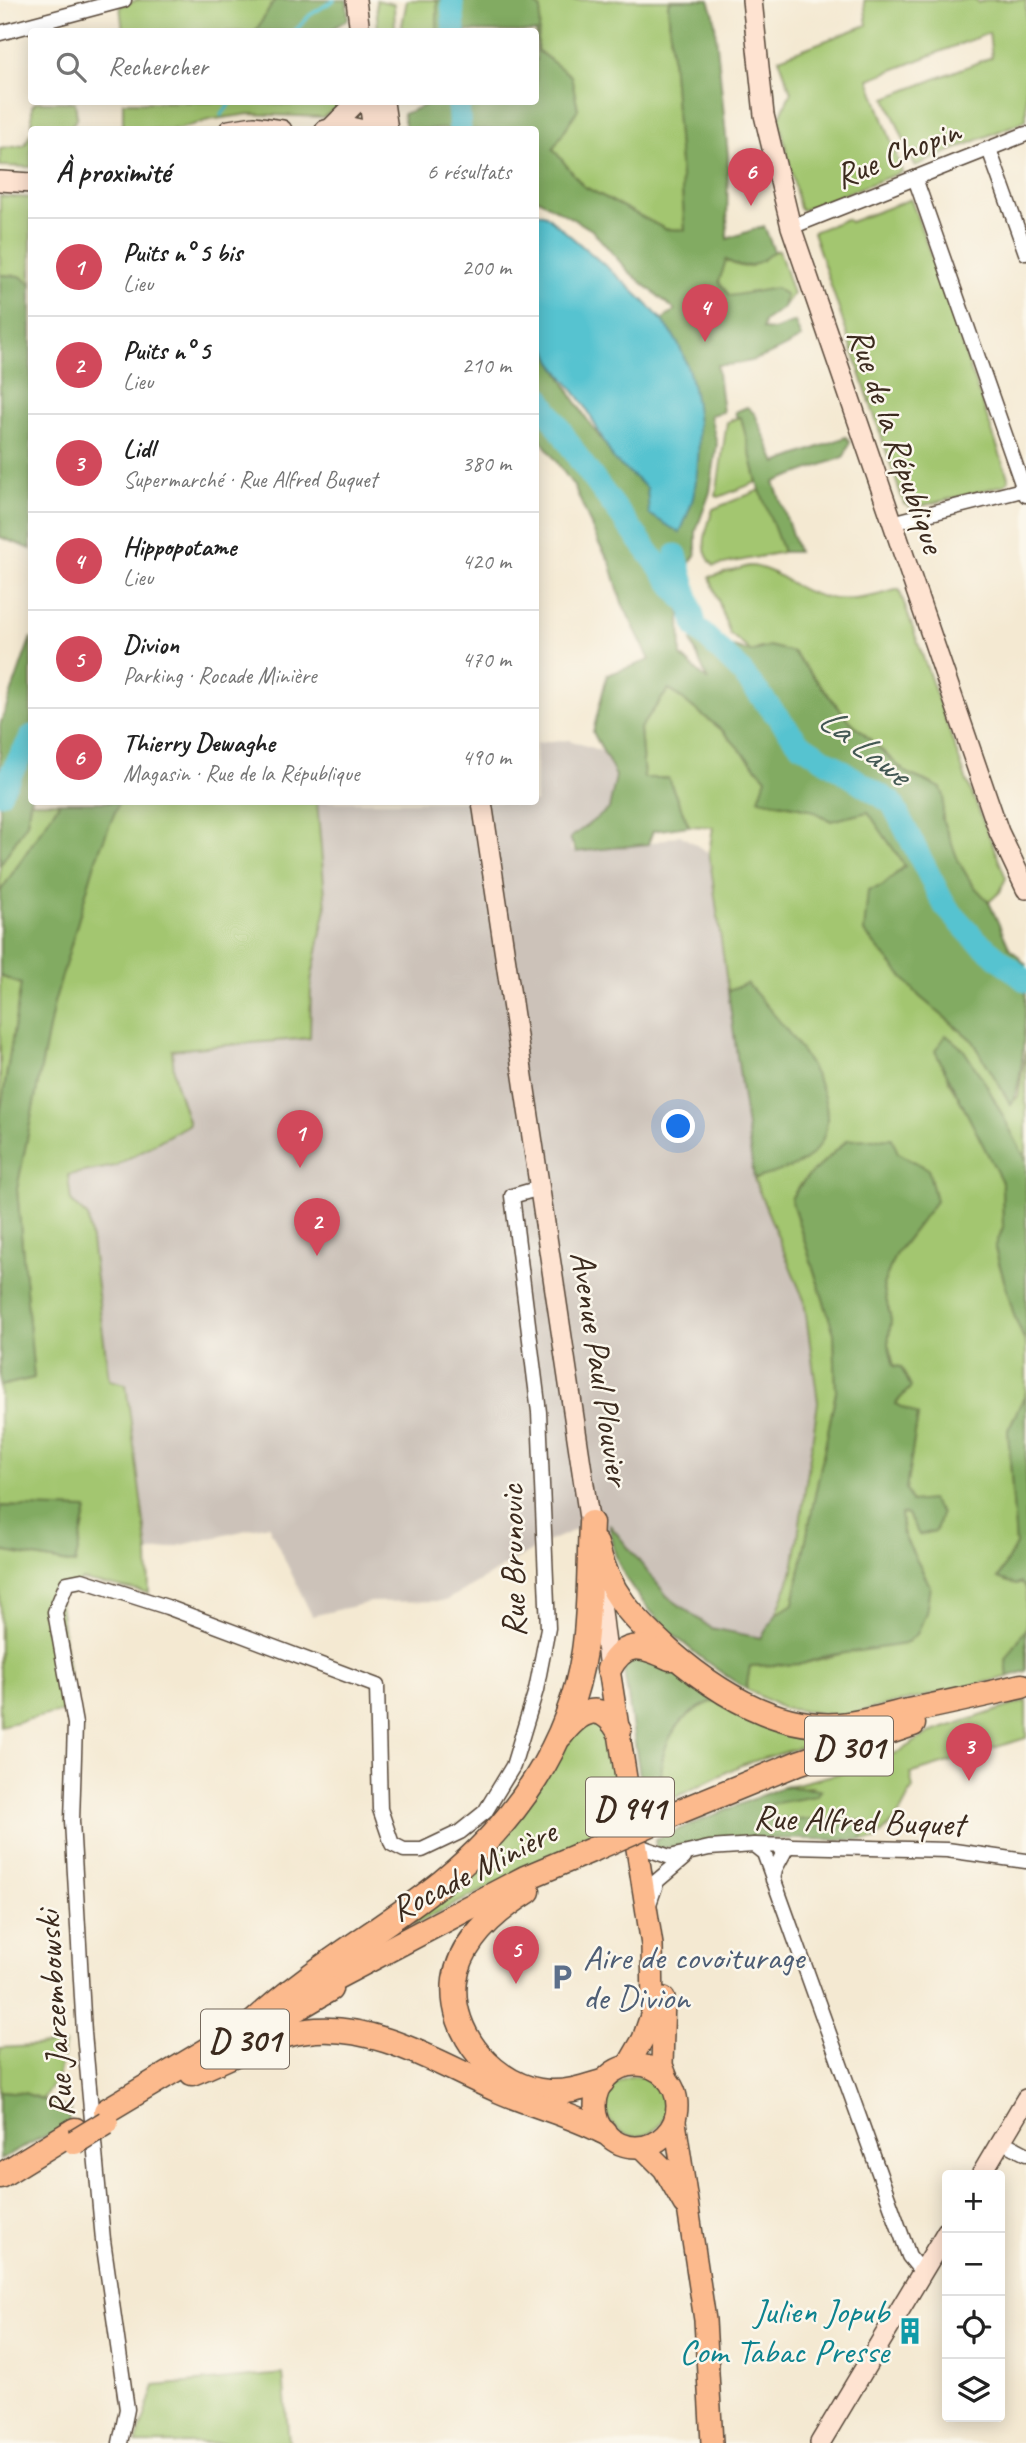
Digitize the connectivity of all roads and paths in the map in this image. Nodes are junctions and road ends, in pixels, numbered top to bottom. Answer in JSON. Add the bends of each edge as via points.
{"nodes":[{"id":1,"x":124,"y":0,"type":"edge"},
{"id":2,"x":356,"y":0,"type":"edge"},
{"id":3,"x":369,"y":0,"type":"edge"},
{"id":4,"x":752,"y":0,"type":"edge"},
{"id":5,"x":360,"y":28,"type":"edge"},
{"id":6,"x":372,"y":28,"type":"edge"},
{"id":7,"x":0,"y":33,"type":"edge"},
{"id":8,"x":354,"y":105,"type":"edge"},
{"id":9,"x":371,"y":105,"type":"edge"},
{"id":10,"x":383,"y":122,"type":"edge"},
{"id":11,"x":331,"y":126,"type":"edge"},
{"id":12,"x":1026,"y":134,"type":"edge"},
{"id":13,"x":989,"y":149,"type":"junction"},
{"id":14,"x":915,"y":178,"type":"junction"},
{"id":15,"x":0,"y":181,"type":"edge"},
{"id":16,"x":28,"y":183,"type":"edge"},
{"id":17,"x":791,"y":227,"type":"junction"},
{"id":18,"x":1026,"y":253,"type":"edge"},
{"id":19,"x":1025,"y":491,"type":"edge"},
{"id":20,"x":892,"y":523,"type":"junction"},
{"id":21,"x":482,"y":805,"type":"edge"},
{"id":22,"x":1026,"y":889,"type":"edge"},
{"id":23,"x":540,"y":1188,"type":"junction"},
{"id":24,"x":590,"y":1523,"type":"junction"},
{"id":25,"x":67,"y":1583,"type":"joint"},
{"id":26,"x":684,"y":1664,"type":"junction"},
{"id":27,"x":609,"y":1669,"type":"junction"},
{"id":28,"x":1024,"y":1685,"type":"edge"},
{"id":29,"x":619,"y":1731,"type":"junction"},
{"id":30,"x":559,"y":1737,"type":"junction"},
{"id":31,"x":754,"y":1845,"type":"junction"},
{"id":32,"x":788,"y":1845,"type":"junction"},
{"id":33,"x":636,"y":1846,"type":"junction"},
{"id":34,"x":594,"y":1849,"type":"junction"},
{"id":35,"x":691,"y":1853,"type":"junction"},
{"id":36,"x":1026,"y":1861,"type":"edge"},
{"id":37,"x":773,"y":1882,"type":"junction"},
{"id":38,"x":650,"y":1934,"type":"junction"},
{"id":39,"x":383,"y":1954,"type":"junction"},
{"id":40,"x":254,"y":2022,"type":"junction"},
{"id":41,"x":628,"y":2065,"type":"junction"},
{"id":42,"x":667,"y":2078,"type":"junction"},
{"id":43,"x":178,"y":2079,"type":"junction"},
{"id":44,"x":602,"y":2082,"type":"junction"},
{"id":45,"x":1026,"y":2099,"type":"edge"},
{"id":46,"x":106,"y":2117,"type":"junction"},
{"id":47,"x":675,"y":2122,"type":"junction"},
{"id":48,"x":604,"y":2132,"type":"junction"},
{"id":49,"x":75,"y":2136,"type":"junction"},
{"id":50,"x":1001,"y":2141,"type":"junction"},
{"id":51,"x":642,"y":2147,"type":"junction"},
{"id":52,"x":1026,"y":2154,"type":"edge"},
{"id":53,"x":984,"y":2170,"type":"edge"},
{"id":54,"x":0,"y":2176,"type":"edge"},
{"id":55,"x":0,"y":2188,"type":"edge"},
{"id":56,"x":691,"y":2221,"type":"junction"},
{"id":57,"x":946,"y":2233,"type":"edge"},
{"id":58,"x":923,"y":2273,"type":"junction"},
{"id":59,"x":120,"y":2443,"type":"edge"},
{"id":60,"x":712,"y":2443,"type":"edge"},
{"id":61,"x":820,"y":2443,"type":"edge"}],
"edges":[{"from":1,"to":7,"type":"street"},
{"from":2,"to":5,"type":"main road"},
{"from":3,"to":6,"type":"main road"},
{"from":4,"to":17,"type":"main road","name":"Rue de la République","via":[[766,124]]},
{"from":8,"to":11,"type":"main road"},
{"from":9,"to":10,"type":"main road"},
{"from":12,"to":13,"type":"street","name":"Rue Chopin"},
{"from":13,"to":14,"type":"street","name":"Rue Chopin"},
{"from":13,"to":18,"type":"street"},
{"from":14,"to":17,"type":"street","name":"Rue Chopin"},
{"from":14,"to":19,"type":"street"},
{"from":15,"to":16,"type":"main road"},
{"from":17,"to":20,"type":"main road","name":"Rue de la République"},
{"from":19,"to":20,"type":"street"},
{"from":20,"to":22,"type":"main road","name":"Rue de la République","via":[[999,832]]},
{"from":21,"to":23,"type":"main road","name":"Avenue Paul Plouvier"},
{"from":23,"to":24,"type":"main road","name":"Avenue Paul Plouvier"},
{"from":23,"to":25,"type":"street","name":"Rue Brunovic","via":[[512,1196],[539,1412],[548,1628],[536,1690],[513,1766],[485,1812],[460,1832],[422,1850],[404,1850],[392,1844],[380,1809],[377,1686],[167,1607],[82,1580]]},
{"from":24,"to":26,"type":"highway","via":[[609,1586],[632,1616]]},
{"from":24,"to":27,"type":"main road","name":"Avenue Paul Plouvier"},
{"from":24,"to":30,"type":"highway","via":[[584,1651]]},
{"from":25,"to":59,"type":"street","name":"Rue Jarzembowski","via":[[55,1612],[75,1724],[72,1821],[84,2033],[103,2240],[127,2409]]},
{"from":26,"to":27,"type":"highway","via":[[640,1647],[620,1652]]},
{"from":26,"to":28,"type":"highway","via":[[757,1710],[796,1722],[862,1721]]},
{"from":27,"to":29,"type":"main road","name":"Avenue Paul Plouvier","number":"D 941"},
{"from":28,"to":34,"type":"highway","name":"Rocade Minière","number":"D 301","bridge":true,"via":[[798,1763]]},
{"from":29,"to":30,"type":"highway","via":[[605,1713],[597,1711],[576,1719]]},
{"from":29,"to":33,"type":"main road","name":"Avenue Paul Plouvier","number":"D 941"},
{"from":30,"to":40,"type":"highway","via":[[528,1793],[477,1851],[441,1882],[293,1986]]},
{"from":31,"to":32,"type":"street","name":"Rue Alfred Buquet"},
{"from":31,"to":35,"type":"street","name":"Rue Alfred Buquet"},
{"from":31,"to":37,"type":"street","via":[[764,1853]]},
{"from":32,"to":36,"type":"street","name":"Rue Alfred Buquet","via":[[947,1850]]},
{"from":32,"to":37,"type":"street"},
{"from":33,"to":35,"type":"street","name":"Rue Alfred Buquet","via":[[670,1857]]},
{"from":33,"to":38,"type":"main road","name":"Avenue Paul Plouvier","number":"D 941"},
{"from":34,"to":39,"type":"highway","name":"Rocade Minière","number":"D 301","via":[[526,1878]]},
{"from":34,"to":44,"type":"highway","via":[[490,1919],[467,1949],[457,1971],[455,1991],[469,2042],[504,2077],[549,2092],[568,2092]]},
{"from":35,"to":38,"type":"street","name":"Rue Alfred Buquet","via":[[664,1873],[652,1890]]},
{"from":37,"to":58,"type":"street","via":[[909,2256]]},
{"from":38,"to":41,"type":"main road","name":"Avenue Paul Plouvier","number":"D 941","via":[[653,2010]]},
{"from":38,"to":42,"type":"main road","name":"Avenue Paul Plouvier","number":"D 941","via":[[664,1994],[662,2065]]},
{"from":39,"to":40,"type":"highway","name":"Rocade Minière","number":"D 301"},
{"from":39,"to":43,"type":"highway","name":"Rocade Minière","number":"D 301"},
{"from":40,"to":46,"type":"highway","name":"Rocade Minière","number":"D 301"},
{"from":41,"to":42,"type":"main road","via":[[642,2064]]},
{"from":41,"to":44,"type":"main road"},
{"from":42,"to":47,"type":"main road","via":[[677,2099]]},
{"from":43,"to":46,"type":"highway","name":"Rocade Minière","number":"D 301"},
{"from":43,"to":48,"type":"highway","via":[[281,2038],[332,2031],[377,2038],[429,2056],[500,2091]]},
{"from":44,"to":48,"type":"main road","via":[[595,2102]]},
{"from":45,"to":50,"type":"main road"},
{"from":46,"to":49,"type":"highway","name":"Rocade Minière","number":"D 301","bridge":true},
{"from":47,"to":51,"type":"main road","via":[[656,2143]]},
{"from":47,"to":56,"type":"main road"},
{"from":48,"to":51,"type":"main road","via":[[621,2145]]},
{"from":49,"to":54,"type":"highway","name":"Rocade Minière","number":"D 301"},
{"from":49,"to":55,"type":"highway","name":"Rocade Minière","number":"D 301"},
{"from":50,"to":52,"type":"street"},
{"from":50,"to":53,"type":"main road"},
{"from":51,"to":56,"type":"main road","via":[[664,2169]]},
{"from":56,"to":60,"type":"main road","via":[[705,2320]]},
{"from":57,"to":58,"type":"main road"},
{"from":58,"to":61,"type":"main road"}]}
